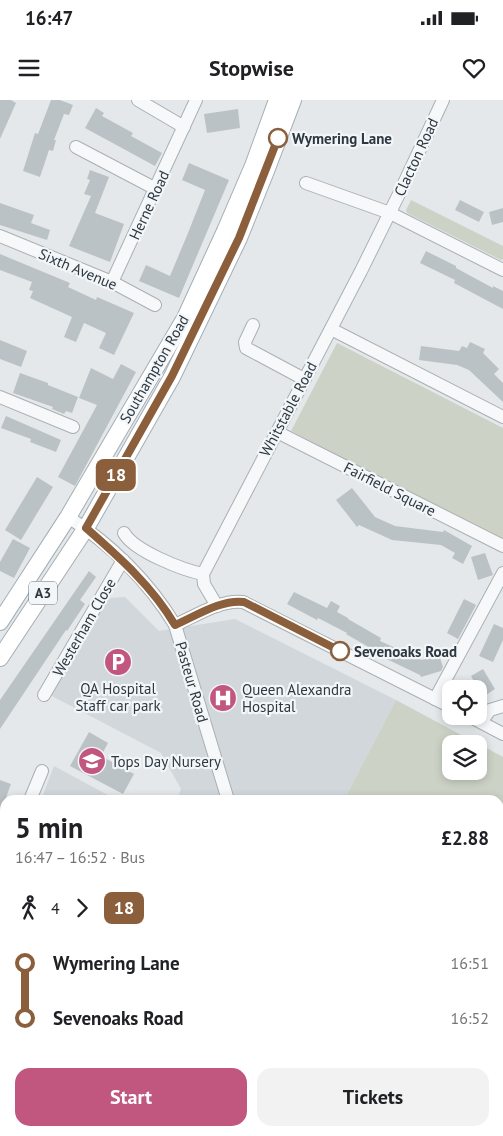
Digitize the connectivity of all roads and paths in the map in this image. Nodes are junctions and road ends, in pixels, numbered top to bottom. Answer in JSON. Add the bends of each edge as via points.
{"nodes":[{"id":1,"x":138,"y":100,"type":"edge"},
{"id":2,"x":196,"y":100,"type":"edge"},
{"id":3,"x":277,"y":100,"type":"edge"},
{"id":4,"x":293,"y":100,"type":"edge"},
{"id":5,"x":443,"y":100,"type":"edge"},
{"id":6,"x":184,"y":126,"type":"junction"},
{"id":7,"x":76,"y":147,"type":"dead end"},
{"id":8,"x":306,"y":183,"type":"dead end"},
{"id":9,"x":156,"y":189,"type":"junction"},
{"id":10,"x":390,"y":213,"type":"junction"},
{"id":11,"x":0,"y":236,"type":"edge"},
{"id":12,"x":503,"y":270,"type":"edge"},
{"id":13,"x":112,"y":282,"type":"junction"},
{"id":14,"x":155,"y":305,"type":"dead end"},
{"id":15,"x":253,"y":325,"type":"dead end"},
{"id":16,"x":331,"y":328,"type":"junction"},
{"id":17,"x":304,"y":379,"type":"junction"},
{"id":18,"x":0,"y":397,"type":"edge"},
{"id":19,"x":503,"y":417,"type":"edge"},
{"id":20,"x":73,"y":426,"type":"dead end"},
{"id":21,"x":277,"y":432,"type":"junction"},
{"id":22,"x":68,"y":517,"type":"junction"},
{"id":23,"x":86,"y":528,"type":"junction"},
{"id":24,"x":124,"y":534,"type":"dead end"},
{"id":25,"x":503,"y":546,"type":"edge"},
{"id":26,"x":123,"y":560,"type":"junction"},
{"id":27,"x":503,"y":573,"type":"edge"},
{"id":28,"x":203,"y":574,"type":"junction"},
{"id":29,"x":217,"y":606,"type":"junction"},
{"id":30,"x":0,"y":622,"type":"edge"},
{"id":31,"x":175,"y":625,"type":"junction"},
{"id":32,"x":0,"y":658,"type":"edge"},
{"id":33,"x":44,"y":694,"type":"dead end"},
{"id":34,"x":435,"y":699,"type":"junction"},
{"id":35,"x":442,"y":702,"type":"edge"},
{"id":36,"x":503,"y":706,"type":"edge"},
{"id":37,"x":487,"y":712,"type":"edge"},
{"id":38,"x":486,"y":725,"type":"edge"},
{"id":39,"x":503,"y":734,"type":"edge"},
{"id":40,"x":42,"y":771,"type":"dead end"},
{"id":41,"x":32,"y":795,"type":"edge"},
{"id":42,"x":226,"y":795,"type":"edge"}],
"edges":[{"from":1,"to":6,"type":"street"},
{"from":2,"to":6,"type":"street","name":"Herne Road"},
{"from":3,"to":22,"type":"main road","name":"Southampton Road","number":"A3","via":[[253,166],[185,318]]},
{"from":4,"to":23,"type":"main road","name":"Southampton Road","number":"A3","via":[[235,247],[172,376]]},
{"from":5,"to":10,"type":"street","name":"Clacton Road"},
{"from":6,"to":9,"type":"street","name":"Herne Road"},
{"from":7,"to":9,"type":"street"},
{"from":8,"to":10,"type":"street"},
{"from":9,"to":13,"type":"street","name":"Herne Road"},
{"from":10,"to":12,"type":"street"},
{"from":10,"to":16,"type":"street","name":"Whitstable Road"},
{"from":11,"to":13,"type":"street","name":"Sixth Avenue"},
{"from":13,"to":14,"type":"street","name":"Sixth Avenue"},
{"from":15,"to":17,"type":"street","via":[[245,342],[246,348]]},
{"from":16,"to":17,"type":"street","name":"Whitstable Road"},
{"from":16,"to":19,"type":"street"},
{"from":17,"to":21,"type":"street","name":"Whitstable Road"},
{"from":18,"to":20,"type":"street"},
{"from":21,"to":25,"type":"street","name":"Fairfield Square"},
{"from":21,"to":28,"type":"street","name":"Whitstable Road"},
{"from":22,"to":23,"type":"street","name":"Pasteur Road"},
{"from":22,"to":30,"type":"main road","name":"Southampton Road","number":"A3"},
{"from":23,"to":26,"type":"street","name":"Pasteur Road"},
{"from":23,"to":32,"type":"main road","name":"Southampton Road","number":"A3"},
{"from":24,"to":28,"type":"street","via":[[136,546],[187,571]]},
{"from":26,"to":31,"type":"street","name":"Pasteur Road","via":[[162,602]]},
{"from":26,"to":33,"type":"street","name":"Westerham Close"},
{"from":27,"to":34,"type":"street"},
{"from":28,"to":29,"type":"street","via":[[204,584]]},
{"from":29,"to":31,"type":"street"},
{"from":29,"to":34,"type":"street","via":[[244,602]]},
{"from":31,"to":42,"type":"street","name":"Pasteur Road"},
{"from":34,"to":35,"type":"street"},
{"from":36,"to":37,"type":"street"},
{"from":38,"to":39,"type":"street"},
{"from":40,"to":41,"type":"street"}]}
